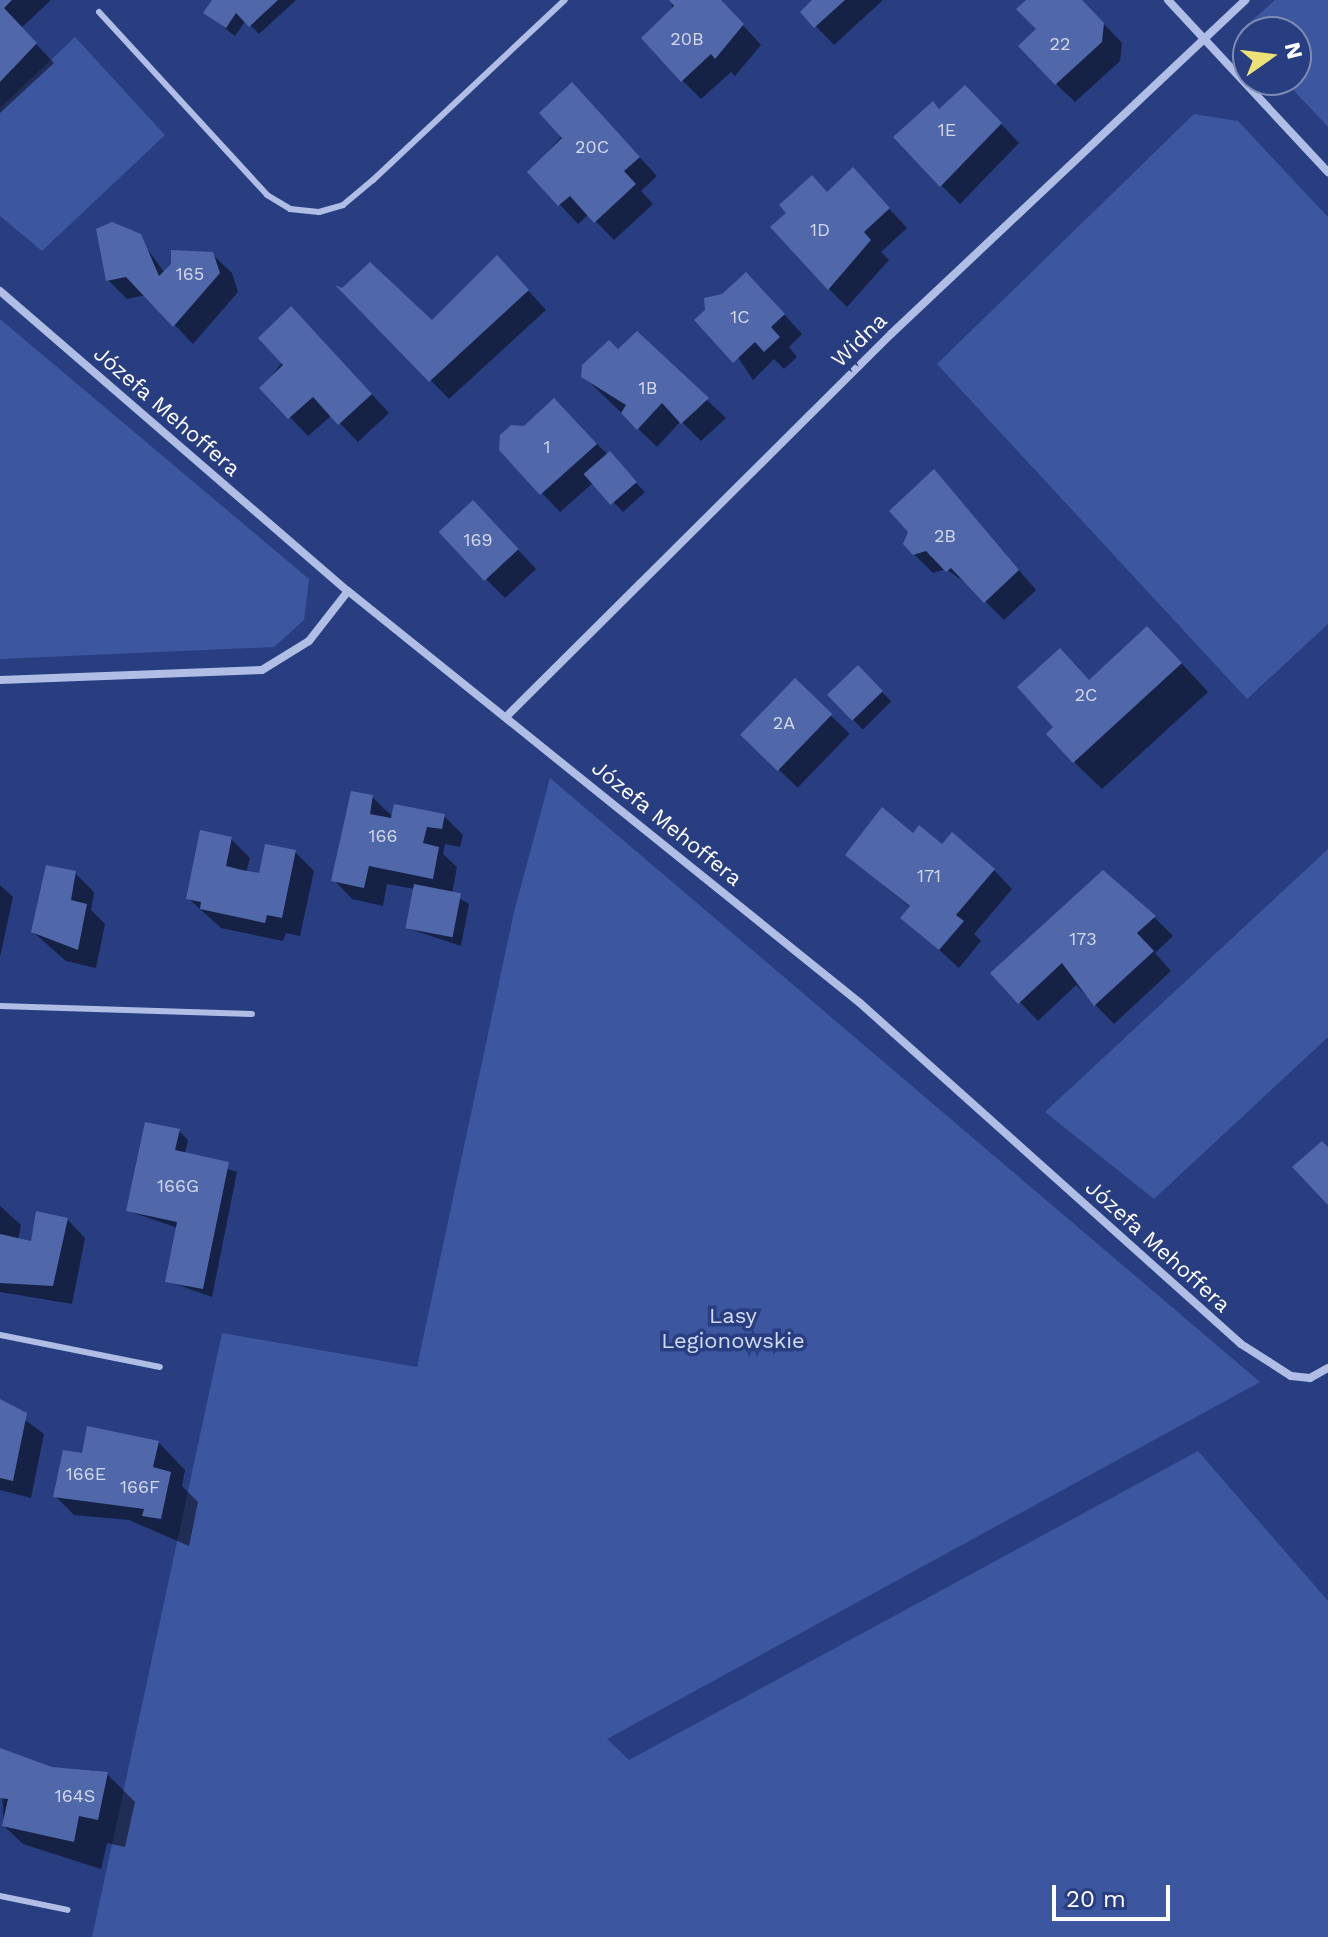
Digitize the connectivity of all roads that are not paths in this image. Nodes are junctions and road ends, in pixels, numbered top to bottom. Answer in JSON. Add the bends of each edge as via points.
{"nodes":[{"id":1,"x":565,"y":0,"type":"edge"},
{"id":2,"x":1168,"y":0,"type":"edge"},
{"id":3,"x":1245,"y":0,"type":"edge"},
{"id":4,"x":99,"y":12,"type":"dead end"},
{"id":5,"x":1203,"y":39,"type":"junction"},
{"id":6,"x":1328,"y":172,"type":"edge"},
{"id":7,"x":0,"y":291,"type":"edge"},
{"id":8,"x":348,"y":591,"type":"junction"},
{"id":9,"x":0,"y":680,"type":"edge"},
{"id":10,"x":507,"y":716,"type":"junction"},
{"id":11,"x":0,"y":1006,"type":"edge"},
{"id":12,"x":252,"y":1014,"type":"dead end"},
{"id":13,"x":0,"y":1335,"type":"edge"},
{"id":14,"x":160,"y":1367,"type":"dead end"},
{"id":15,"x":1328,"y":1368,"type":"edge"},
{"id":16,"x":0,"y":1896,"type":"edge"},
{"id":17,"x":68,"y":1910,"type":"dead end"}],
"edges":[{"from":1,"to":4,"type":"lane","via":[[363,188],[319,212],[290,209],[267,195]]},
{"from":2,"to":5,"type":"street"},
{"from":3,"to":5,"type":"street","name":"Widna"},
{"from":5,"to":6,"type":"street"},
{"from":5,"to":10,"type":"street","name":"Widna","via":[[623,595]]},
{"from":7,"to":8,"type":"street","name":"Józefa Mehoffera"},
{"from":8,"to":9,"type":"street","via":[[309,641],[262,670]]},
{"from":8,"to":10,"type":"street","name":"Józefa Mehoffera"},
{"from":10,"to":15,"type":"street","name":"Józefa Mehoffera","via":[[860,1003],[1241,1344],[1291,1376],[1310,1378]]},
{"from":11,"to":12,"type":"lane"},
{"from":13,"to":14,"type":"lane"},
{"from":16,"to":17,"type":"lane"}]}
